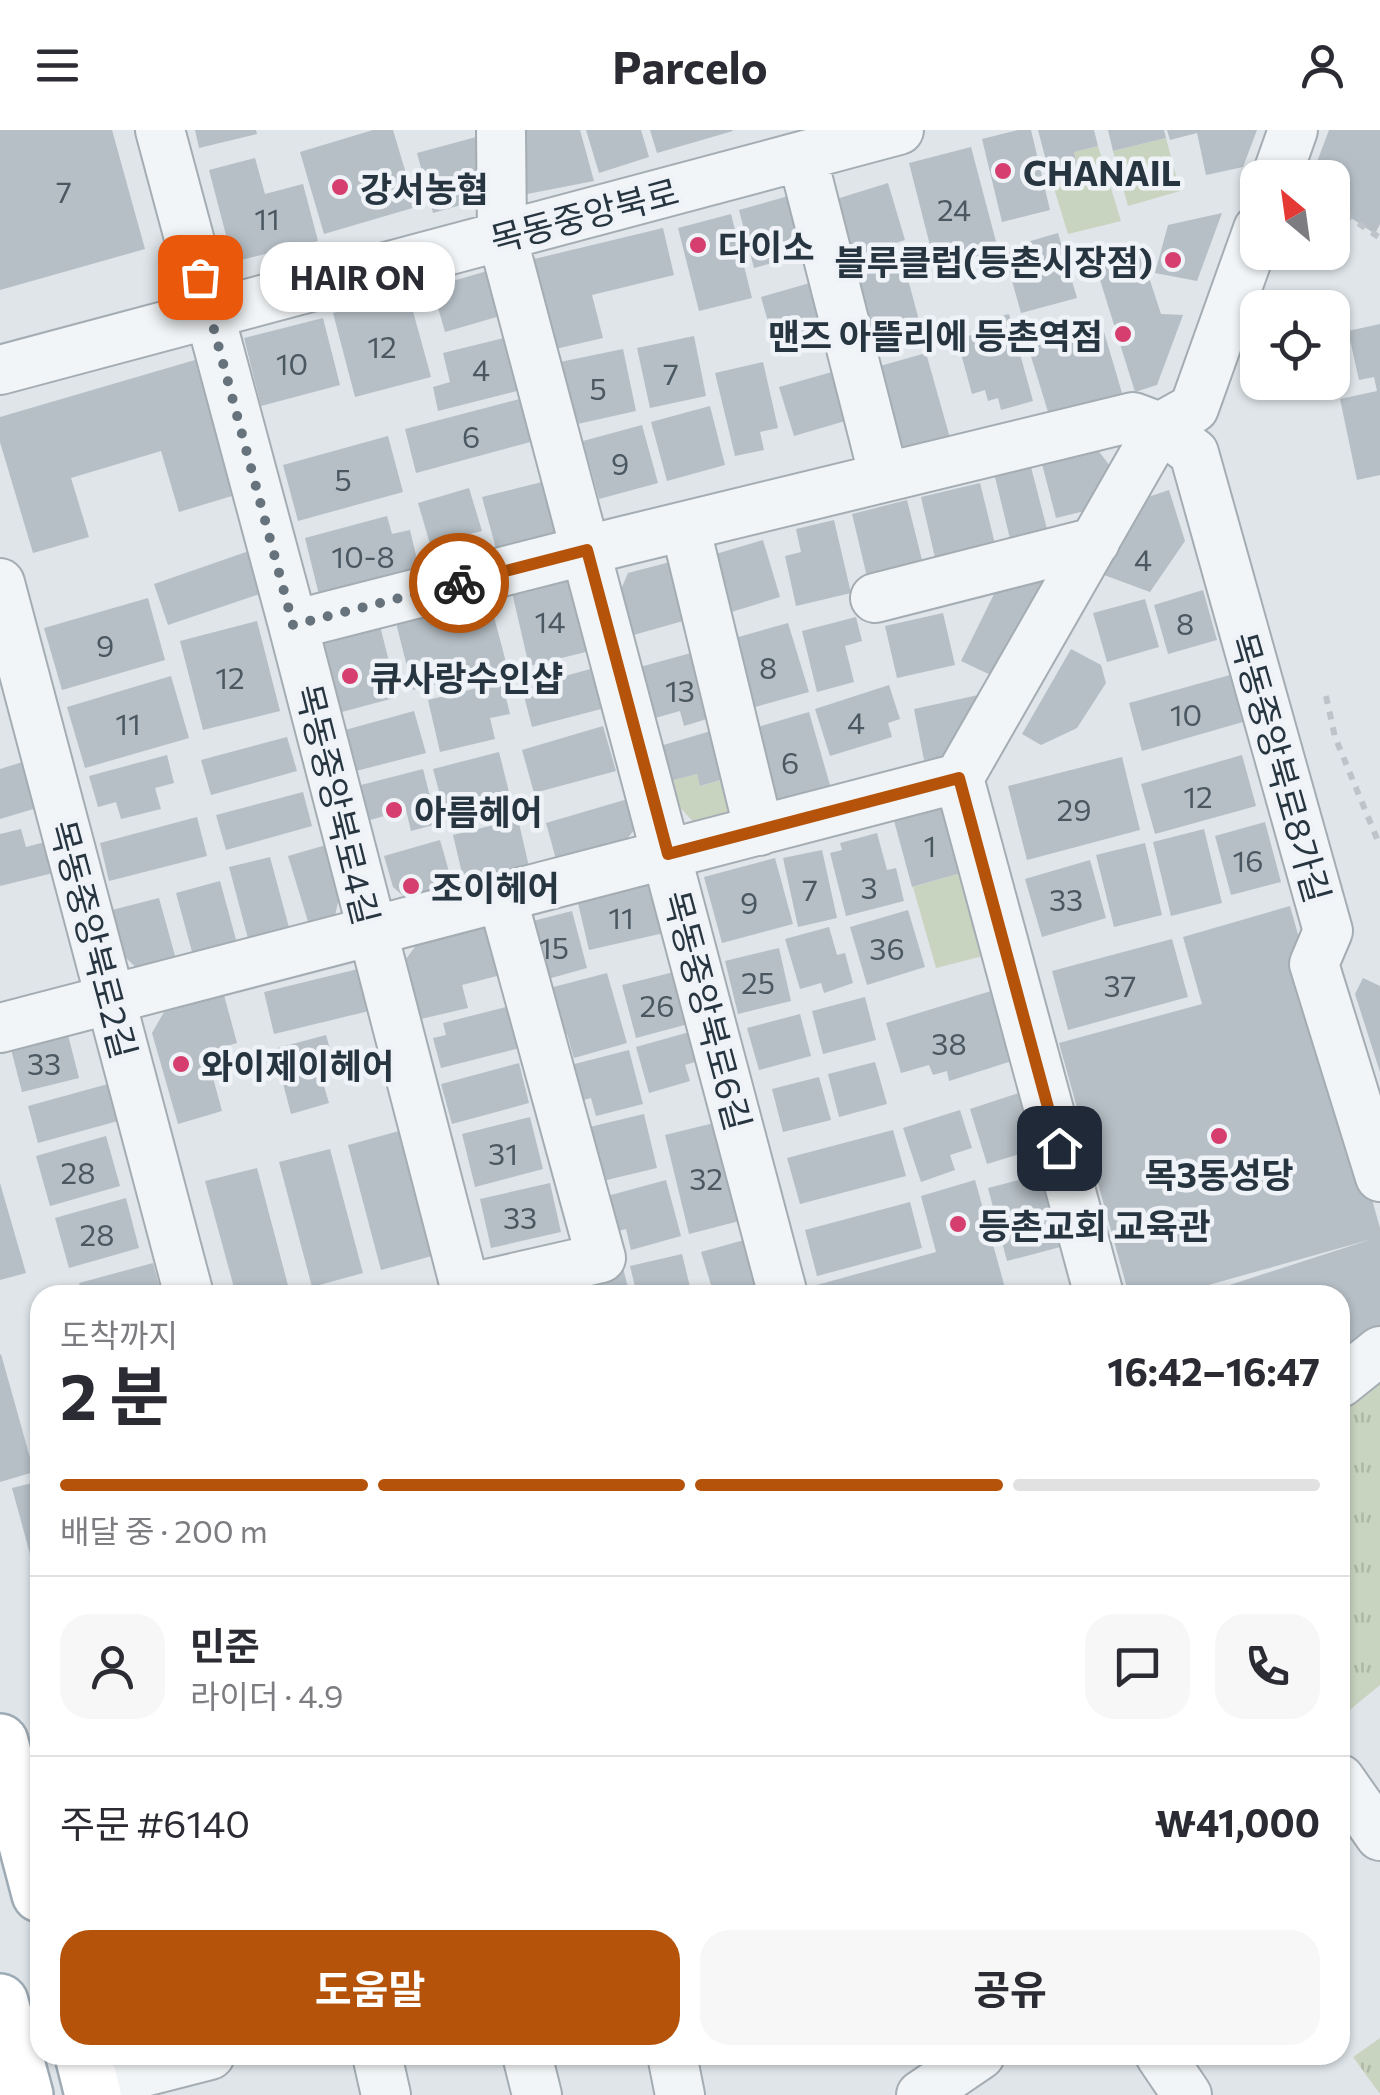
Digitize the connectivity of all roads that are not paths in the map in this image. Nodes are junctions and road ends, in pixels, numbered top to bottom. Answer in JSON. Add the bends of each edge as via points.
{"nodes":[{"id":1,"x":160,"y":130,"type":"edge"},
{"id":2,"x":501,"y":130,"type":"edge"},
{"id":3,"x":899,"y":130,"type":"edge"},
{"id":4,"x":1292,"y":130,"type":"edge"},
{"id":5,"x":802,"y":156,"type":"junction"},
{"id":6,"x":1282,"y":160,"type":"edge"},
{"id":7,"x":502,"y":236,"type":"junction"},
{"id":8,"x":1243,"y":270,"type":"edge"},
{"id":9,"x":211,"y":314,"type":"junction"},
{"id":10,"x":0,"y":370,"type":"edge"},
{"id":11,"x":1160,"y":426,"type":"junction"},
{"id":12,"x":884,"y":477,"type":"junction"},
{"id":13,"x":685,"y":526,"type":"junction"},
{"id":14,"x":1094,"y":542,"type":"junction"},
{"id":15,"x":587,"y":550,"type":"junction"},
{"id":16,"x":0,"y":583,"type":"edge"},
{"id":17,"x":876,"y":598,"type":"dead end"},
{"id":18,"x":293,"y":625,"type":"junction"},
{"id":19,"x":959,"y":778,"type":"junction"},
{"id":20,"x":759,"y":831,"type":"junction"},
{"id":21,"x":668,"y":854,"type":"junction"},
{"id":22,"x":502,"y":898,"type":"junction"},
{"id":23,"x":372,"y":932,"type":"junction"},
{"id":24,"x":111,"y":1000,"type":"junction"},
{"id":25,"x":0,"y":1028,"type":"edge"},
{"id":26,"x":1380,"y":1177,"type":"edge"},
{"id":27,"x":187,"y":1285,"type":"edge"},
{"id":28,"x":464,"y":1285,"type":"edge"},
{"id":29,"x":494,"y":1285,"type":"edge"},
{"id":30,"x":781,"y":1285,"type":"edge"},
{"id":31,"x":1096,"y":1285,"type":"edge"},
{"id":32,"x":1380,"y":1350,"type":"edge"},
{"id":33,"x":1350,"y":1375,"type":"edge"},
{"id":34,"x":0,"y":1742,"type":"edge"},
{"id":35,"x":1350,"y":1794,"type":"edge"},
{"id":36,"x":30,"y":1817,"type":"edge"},
{"id":37,"x":1380,"y":1836,"type":"edge"},
{"id":38,"x":0,"y":2002,"type":"edge"},
{"id":39,"x":173,"y":2065,"type":"edge"},
{"id":40,"x":379,"y":2065,"type":"edge"},
{"id":41,"x":530,"y":2065,"type":"edge"},
{"id":42,"x":674,"y":2065,"type":"edge"},
{"id":43,"x":961,"y":2065,"type":"edge"},
{"id":44,"x":1167,"y":2065,"type":"edge"},
{"id":45,"x":88,"y":2077,"type":"edge"},
{"id":46,"x":926,"y":2083,"type":"edge"},
{"id":47,"x":25,"y":2095,"type":"edge"},
{"id":48,"x":386,"y":2095,"type":"edge"},
{"id":49,"x":537,"y":2095,"type":"edge"},
{"id":50,"x":680,"y":2095,"type":"edge"},
{"id":51,"x":1188,"y":2095,"type":"edge"}],
"edges":[{"from":1,"to":9,"type":"street"},
{"from":2,"to":7,"type":"street","name":"목동중앙북로6길"},
{"from":3,"to":5,"type":"street","name":"목동중앙북로"},
{"from":4,"to":6,"type":"street"},
{"from":5,"to":7,"type":"street","name":"목동중앙북로"},
{"from":5,"to":12,"type":"street"},
{"from":7,"to":9,"type":"street","name":"목동중앙북로"},
{"from":7,"to":15,"type":"street","name":"목동중앙북로6길"},
{"from":8,"to":11,"type":"street","via":[[1194,408]]},
{"from":9,"to":10,"type":"street","name":"목동중앙북로"},
{"from":9,"to":18,"type":"street","name":"목동중앙북로4길"},
{"from":11,"to":12,"type":"street","via":[[1133,417]]},
{"from":11,"to":14,"type":"street"},
{"from":11,"to":26,"type":"street","name":"목동중앙북로8가길","via":[[1194,453],[1328,931],[1314,964]]},
{"from":12,"to":13,"type":"street"},
{"from":13,"to":15,"type":"street"},
{"from":13,"to":20,"type":"street"},
{"from":14,"to":17,"type":"street"},
{"from":14,"to":19,"type":"street"},
{"from":15,"to":18,"type":"street"},
{"from":15,"to":21,"type":"street","name":"목동중앙북로6길"},
{"from":16,"to":24,"type":"street","name":"목동중앙북로2길"},
{"from":18,"to":23,"type":"street","name":"목동중앙북로4길"},
{"from":19,"to":20,"type":"street"},
{"from":19,"to":31,"type":"street"},
{"from":20,"to":21,"type":"street"},
{"from":21,"to":22,"type":"street"},
{"from":21,"to":30,"type":"street","name":"목동중앙북로6길"},
{"from":22,"to":23,"type":"street"},
{"from":22,"to":29,"type":"street","via":[[601,1258]]},
{"from":23,"to":24,"type":"street"},
{"from":23,"to":28,"type":"street","name":"목동중앙북로4길"},
{"from":24,"to":25,"type":"street"},
{"from":24,"to":27,"type":"street","name":"목동중앙북로2길"},
{"from":32,"to":33,"type":"street"},
{"from":34,"to":36,"type":"main road"},
{"from":35,"to":37,"type":"street"},
{"from":38,"to":47,"type":"main road"},
{"from":39,"to":45,"type":"street","via":[[132,2076]]},
{"from":40,"to":48,"type":"street"},
{"from":41,"to":49,"type":"street"},
{"from":42,"to":50,"type":"street"},
{"from":43,"to":46,"type":"street"},
{"from":44,"to":51,"type":"street"}]}
